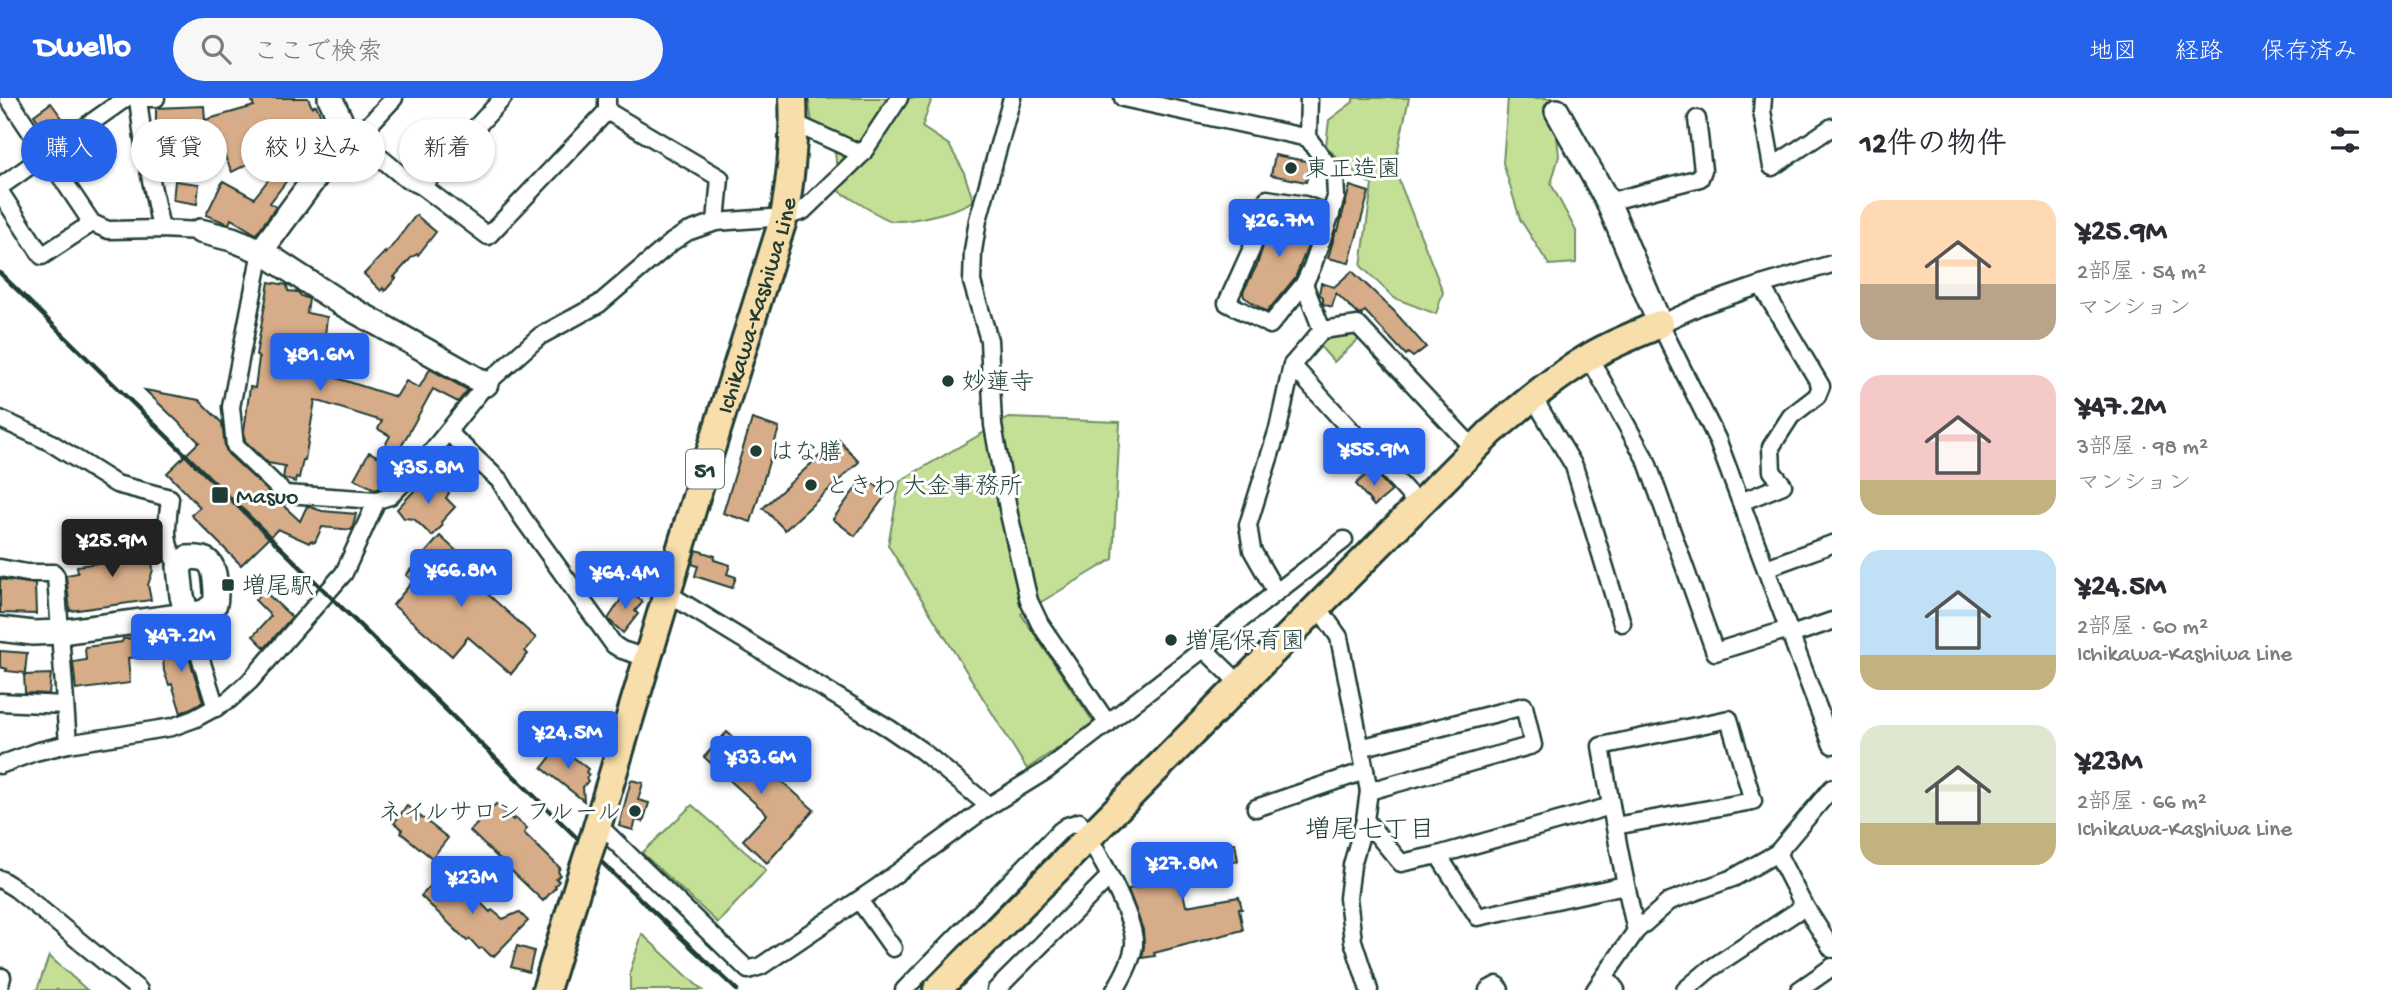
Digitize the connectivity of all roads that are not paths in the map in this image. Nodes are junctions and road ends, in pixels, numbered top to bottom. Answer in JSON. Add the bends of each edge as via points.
{"nodes":[{"id":1,"x":8,"y":98,"type":"edge"},
{"id":2,"x":126,"y":98,"type":"edge"},
{"id":3,"x":136,"y":98,"type":"edge"},
{"id":4,"x":156,"y":98,"type":"edge"},
{"id":5,"x":330,"y":98,"type":"edge"},
{"id":6,"x":394,"y":98,"type":"edge"},
{"id":7,"x":503,"y":98,"type":"edge"},
{"id":8,"x":899,"y":98,"type":"edge"},
{"id":9,"x":1012,"y":98,"type":"edge"},
{"id":10,"x":1123,"y":98,"type":"edge"},
{"id":11,"x":1310,"y":98,"type":"edge"},
{"id":12,"x":1763,"y":98,"type":"edge"},
{"id":13,"x":607,"y":104,"type":"edge"},
{"id":14,"x":794,"y":111,"type":"edge"},
{"id":15,"x":1557,"y":111,"type":"dead end"},
{"id":16,"x":23,"y":119,"type":"edge"},
{"id":17,"x":95,"y":119,"type":"edge"},
{"id":18,"x":340,"y":119,"type":"edge"},
{"id":19,"x":368,"y":119,"type":"edge"},
{"id":20,"x":1698,"y":119,"type":"dead end"},
{"id":21,"x":1832,"y":127,"type":"edge"},
{"id":22,"x":1308,"y":138,"type":"junction"},
{"id":23,"x":862,"y":154,"type":"junction"},
{"id":24,"x":385,"y":163,"type":"edge"},
{"id":25,"x":21,"y":173,"type":"edge"},
{"id":26,"x":65,"y":182,"type":"edge"},
{"id":27,"x":312,"y":182,"type":"edge"},
{"id":28,"x":422,"y":186,"type":"junction"},
{"id":29,"x":0,"y":189,"type":"edge"},
{"id":30,"x":1608,"y":202,"type":"junction"},
{"id":31,"x":1331,"y":215,"type":"junction"},
{"id":32,"x":784,"y":217,"type":"junction"},
{"id":33,"x":716,"y":222,"type":"junction"},
{"id":34,"x":92,"y":223,"type":"junction"},
{"id":35,"x":161,"y":229,"type":"junction"},
{"id":36,"x":200,"y":231,"type":"joint"},
{"id":37,"x":261,"y":251,"type":"junction"},
{"id":38,"x":1832,"y":264,"type":"edge"},
{"id":39,"x":1304,"y":284,"type":"junction"},
{"id":40,"x":1761,"y":285,"type":"junction"},
{"id":41,"x":1660,"y":324,"type":"junction"},
{"id":42,"x":1322,"y":330,"type":"junction"},
{"id":43,"x":1589,"y":357,"type":"junction"},
{"id":44,"x":1292,"y":365,"type":"junction"},
{"id":45,"x":486,"y":384,"type":"junction"},
{"id":46,"x":1533,"y":397,"type":"junction"},
{"id":47,"x":0,"y":419,"type":"edge"},
{"id":48,"x":449,"y":433,"type":"junction"},
{"id":49,"x":1474,"y":449,"type":"junction"},
{"id":50,"x":377,"y":500,"type":"junction"},
{"id":51,"x":1741,"y":502,"type":"junction"},
{"id":52,"x":1419,"y":505,"type":"junction"},
{"id":53,"x":1344,"y":540,"type":"dead end"},
{"id":54,"x":1832,"y":544,"type":"edge"},
{"id":55,"x":179,"y":567,"type":"junction"},
{"id":56,"x":0,"y":568,"type":"edge"},
{"id":57,"x":1766,"y":568,"type":"junction"},
{"id":58,"x":1276,"y":592,"type":"junction"},
{"id":59,"x":667,"y":593,"type":"junction"},
{"id":60,"x":1318,"y":607,"type":"junction"},
{"id":61,"x":187,"y":615,"type":"junction"},
{"id":62,"x":1832,"y":621,"type":"edge"},
{"id":63,"x":1622,"y":622,"type":"dead end"},
{"id":64,"x":0,"y":629,"type":"edge"},
{"id":65,"x":60,"y":632,"type":"junction"},
{"id":66,"x":1790,"y":632,"type":"junction"},
{"id":67,"x":1204,"y":649,"type":"junction"},
{"id":68,"x":647,"y":658,"type":"junction"},
{"id":69,"x":1239,"y":683,"type":"junction"},
{"id":70,"x":1832,"y":696,"type":"edge"},
{"id":71,"x":0,"y":702,"type":"edge"},
{"id":72,"x":1816,"y":702,"type":"junction"},
{"id":73,"x":65,"y":705,"type":"junction"},
{"id":74,"x":216,"y":708,"type":"junction"},
{"id":75,"x":1108,"y":724,"type":"junction"},
{"id":76,"x":68,"y":744,"type":"junction"},
{"id":77,"x":1832,"y":745,"type":"edge"},
{"id":78,"x":1360,"y":748,"type":"junction"},
{"id":79,"x":0,"y":765,"type":"edge"},
{"id":80,"x":1365,"y":771,"type":"junction"},
{"id":81,"x":1369,"y":791,"type":"junction"},
{"id":82,"x":1828,"y":792,"type":"edge"},
{"id":83,"x":989,"y":806,"type":"junction"},
{"id":84,"x":1611,"y":806,"type":"junction"},
{"id":85,"x":1256,"y":808,"type":"dead end"},
{"id":86,"x":1832,"y":814,"type":"edge"},
{"id":87,"x":1365,"y":820,"type":"junction"},
{"id":88,"x":1615,"y":826,"type":"junction"},
{"id":89,"x":596,"y":830,"type":"junction"},
{"id":90,"x":1088,"y":836,"type":"junction"},
{"id":91,"x":1777,"y":853,"type":"junction"},
{"id":92,"x":1438,"y":855,"type":"junction"},
{"id":93,"x":1109,"y":877,"type":"junction"},
{"id":94,"x":0,"y":879,"type":"edge"},
{"id":95,"x":1626,"y":885,"type":"junction"},
{"id":96,"x":859,"y":900,"type":"junction"},
{"id":97,"x":1805,"y":906,"type":"junction"},
{"id":98,"x":1636,"y":931,"type":"junction"},
{"id":99,"x":893,"y":948,"type":"dead end"},
{"id":100,"x":1832,"y":949,"type":"edge"},
{"id":101,"x":1832,"y":967,"type":"edge"},
{"id":102,"x":1605,"y":976,"type":"junction"},
{"id":103,"x":139,"y":990,"type":"edge"},
{"id":104,"x":545,"y":990,"type":"edge"},
{"id":105,"x":904,"y":990,"type":"edge"},
{"id":106,"x":937,"y":990,"type":"edge"},
{"id":107,"x":996,"y":990,"type":"edge"},
{"id":108,"x":1115,"y":990,"type":"edge"},
{"id":109,"x":1369,"y":990,"type":"edge"},
{"id":110,"x":1488,"y":990,"type":"edge"},
{"id":111,"x":1500,"y":990,"type":"edge"},
{"id":112,"x":1595,"y":990,"type":"edge"},
{"id":113,"x":1616,"y":990,"type":"edge"},
{"id":114,"x":1685,"y":990,"type":"edge"},
{"id":115,"x":1799,"y":990,"type":"edge"}],
"edges":[{"from":1,"to":16,"type":"street"},
{"from":2,"to":17,"type":"street"},
{"from":3,"to":4,"type":"street"},
{"from":3,"to":35,"type":"street"},
{"from":5,"to":18,"type":"street"},
{"from":6,"to":19,"type":"street"},
{"from":7,"to":28,"type":"street"},
{"from":8,"to":23,"type":"street"},
{"from":9,"to":75,"type":"street","via":[[973,251],[972,282],[989,340],[993,425],[1029,601]]},
{"from":10,"to":22,"type":"street"},
{"from":11,"to":22,"type":"street"},
{"from":12,"to":21,"type":"street","via":[[1772,167]]},
{"from":13,"to":28,"type":"street","via":[[488,236]]},
{"from":13,"to":33,"type":"street","via":[[720,178]]},
{"from":14,"to":23,"type":"street"},
{"from":14,"to":32,"type":"main road","name":"Ichikawa-Kashiwa Line","number":"51","via":[[792,171]]},
{"from":15,"to":30,"type":"street"},
{"from":20,"to":30,"type":"street","via":[[1700,178]]},
{"from":22,"to":31,"type":"street","via":[[1335,175]]},
{"from":23,"to":32,"type":"street","via":[[803,211]]},
{"from":24,"to":28,"type":"street"},
{"from":25,"to":29,"type":"street"},
{"from":26,"to":34,"type":"street"},
{"from":27,"to":37,"type":"street"},
{"from":29,"to":34,"type":"street","via":[[42,256]]},
{"from":30,"to":41,"type":"street"},
{"from":31,"to":39,"type":"street"},
{"from":31,"to":39,"type":"street","via":[[1267,199],[1252,248],[1227,303],[1270,326]]},
{"from":32,"to":33,"type":"street"},
{"from":32,"to":59,"type":"main road","name":"Ichikawa-Kashiwa Line","number":"51"},
{"from":33,"to":45,"type":"street","via":[[672,242],[599,304],[540,336]]},
{"from":34,"to":35,"type":"street","via":[[108,230]]},
{"from":35,"to":36,"type":"street"},
{"from":36,"to":37,"type":"street"},
{"from":37,"to":45,"type":"street","via":[[340,302]]},
{"from":37,"to":50,"type":"street","via":[[232,407],[235,446],[285,494]]},
{"from":38,"to":40,"type":"street"},
{"from":39,"to":42,"type":"street"},
{"from":40,"to":41,"type":"street"},
{"from":40,"to":51,"type":"street","via":[[1821,386],[1817,396],[1791,416],[1771,447],[1772,471],[1783,485]]},
{"from":41,"to":43,"type":"main road"},
{"from":41,"to":51,"type":"street","via":[[1717,439]]},
{"from":42,"to":44,"type":"street"},
{"from":42,"to":49,"type":"street","via":[[1358,325]]},
{"from":43,"to":46,"type":"main road"},
{"from":43,"to":66,"type":"street","via":[[1647,461],[1715,652]]},
{"from":44,"to":52,"type":"street"},
{"from":44,"to":58,"type":"street","via":[[1248,525],[1252,550]]},
{"from":45,"to":48,"type":"street"},
{"from":46,"to":49,"type":"main road"},
{"from":46,"to":63,"type":"street","via":[[1574,466]]},
{"from":47,"to":55,"type":"street","via":[[48,441],[116,484],[170,498],[166,541]]},
{"from":48,"to":50,"type":"street","via":[[390,496]]},
{"from":48,"to":68,"type":"street","via":[[500,481],[614,645]]},
{"from":49,"to":52,"type":"main road"},
{"from":50,"to":74,"type":"street","via":[[344,573],[250,681]]},
{"from":51,"to":57,"type":"street"},
{"from":52,"to":60,"type":"main road"},
{"from":53,"to":58,"type":"street"},
{"from":54,"to":57,"type":"street"},
{"from":55,"to":61,"type":"street"},
{"from":55,"to":61,"type":"street","via":[[187,558],[201,557],[214,569],[215,604]]},
{"from":56,"to":65,"type":"street","via":[[54,573]]},
{"from":57,"to":66,"type":"street"},
{"from":58,"to":67,"type":"street"},
{"from":59,"to":68,"type":"main road","name":"Ichikawa-Kashiwa Line","number":"51"},
{"from":59,"to":83,"type":"street","via":[[890,729]]},
{"from":60,"to":69,"type":"main road"},
{"from":60,"to":78,"type":"street","via":[[1339,637]]},
{"from":61,"to":65,"type":"street"},
{"from":61,"to":74,"type":"street"},
{"from":62,"to":66,"type":"street"},
{"from":64,"to":65,"type":"street"},
{"from":65,"to":73,"type":"street"},
{"from":66,"to":72,"type":"street"},
{"from":67,"to":69,"type":"street"},
{"from":67,"to":75,"type":"street"},
{"from":68,"to":89,"type":"main road","name":"Ichikawa-Kashiwa Line","number":"51"},
{"from":69,"to":90,"type":"main road"},
{"from":70,"to":72,"type":"street"},
{"from":71,"to":73,"type":"street"},
{"from":72,"to":77,"type":"street"},
{"from":73,"to":76,"type":"street"},
{"from":74,"to":76,"type":"street","via":[[172,727]]},
{"from":75,"to":83,"type":"street","via":[[1047,771]]},
{"from":76,"to":79,"type":"street"},
{"from":78,"to":80,"type":"street"},
{"from":78,"to":81,"type":"street","via":[[1524,706],[1533,745]]},
{"from":80,"to":81,"type":"street"},
{"from":80,"to":85,"type":"street"},
{"from":81,"to":87,"type":"street"},
{"from":82,"to":86,"type":"street"},
{"from":82,"to":91,"type":"street"},
{"from":83,"to":96,"type":"street"},
{"from":84,"to":88,"type":"street"},
{"from":84,"to":88,"type":"street","via":[[1601,746],[1729,719],[1753,801]]},
{"from":84,"to":92,"type":"street"},
{"from":87,"to":92,"type":"street","via":[[1401,863]]},
{"from":87,"to":109,"type":"street","via":[[1348,898],[1353,941]]},
{"from":88,"to":95,"type":"street"},
{"from":89,"to":96,"type":"street","via":[[748,970],[761,966]]},
{"from":89,"to":104,"type":"main road","name":"Ichikawa-Kashiwa Line","number":"51","bridge":true},
{"from":90,"to":93,"type":"street"},
{"from":90,"to":105,"type":"street","via":[[1079,822],[1060,831]]},
{"from":90,"to":106,"type":"main road"},
{"from":91,"to":97,"type":"street"},
{"from":91,"to":98,"type":"street","via":[[1734,878],[1670,901]]},
{"from":92,"to":95,"type":"street","via":[[1478,917]]},
{"from":93,"to":107,"type":"street"},
{"from":93,"to":108,"type":"street","via":[[1134,937]]},
{"from":94,"to":103,"type":"street"},
{"from":95,"to":98,"type":"street"},
{"from":96,"to":99,"type":"street"},
{"from":97,"to":100,"type":"street"},
{"from":97,"to":114,"type":"street"},
{"from":98,"to":102,"type":"street"},
{"from":101,"to":115,"type":"street"},
{"from":102,"to":112,"type":"street"},
{"from":102,"to":113,"type":"street"},
{"from":110,"to":111,"type":"street","via":[[1497,985]]}]}
